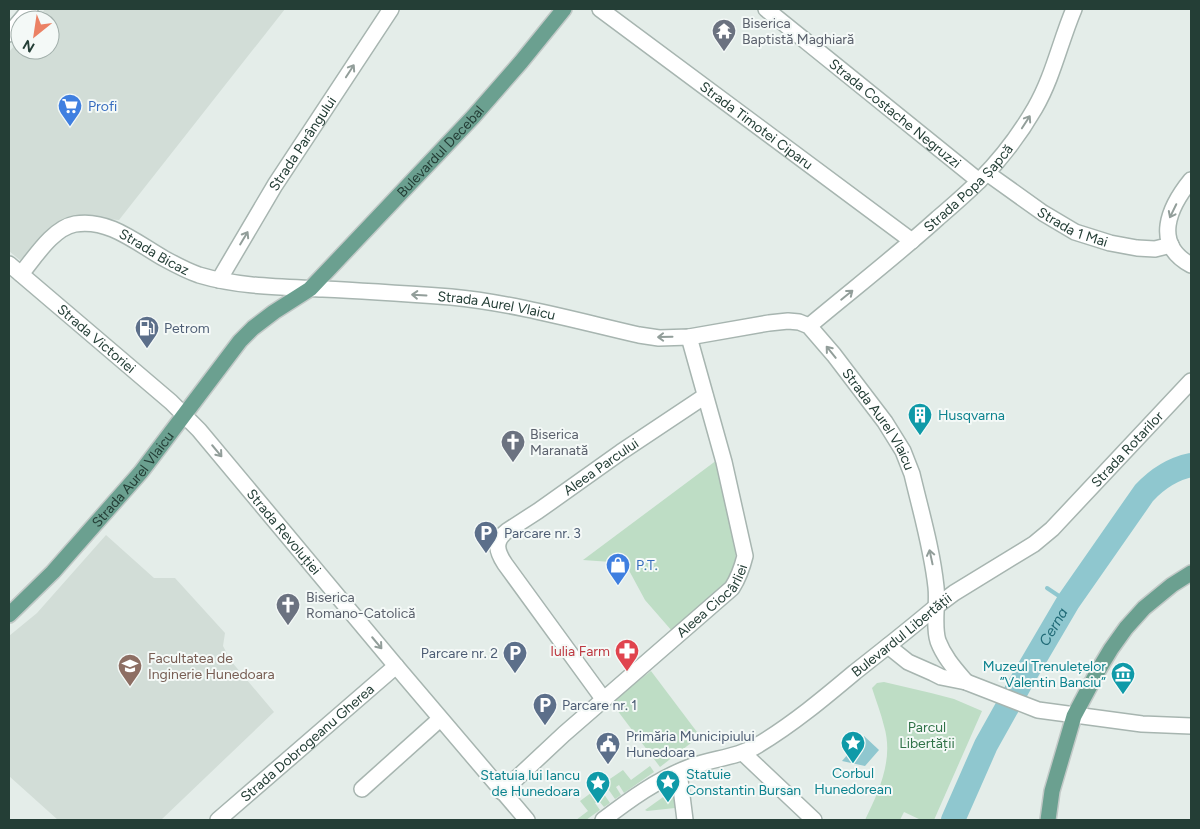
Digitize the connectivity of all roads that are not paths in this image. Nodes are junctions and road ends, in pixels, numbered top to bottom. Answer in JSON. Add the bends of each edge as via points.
{"nodes":[{"id":1,"x":391,"y":9,"type":"edge"},
{"id":2,"x":564,"y":9,"type":"edge"},
{"id":3,"x":600,"y":9,"type":"edge"},
{"id":4,"x":766,"y":9,"type":"edge"},
{"id":5,"x":1074,"y":9,"type":"edge"},
{"id":6,"x":983,"y":177,"type":"junction"},
{"id":7,"x":1191,"y":180,"type":"edge"},
{"id":8,"x":912,"y":241,"type":"junction"},
{"id":9,"x":1170,"y":245,"type":"junction"},
{"id":10,"x":9,"y":264,"type":"edge"},
{"id":11,"x":1191,"y":265,"type":"edge"},
{"id":12,"x":21,"y":274,"type":"junction"},
{"id":13,"x":218,"y":280,"type":"junction"},
{"id":14,"x":310,"y":288,"type":"junction"},
{"id":15,"x":809,"y":326,"type":"junction"},
{"id":16,"x":689,"y":337,"type":"junction"},
{"id":17,"x":1191,"y":380,"type":"edge"},
{"id":18,"x":705,"y":396,"type":"junction"},
{"id":19,"x":184,"y":415,"type":"junction"},
{"id":20,"x":1062,"y":518,"type":"joint"},
{"id":21,"x":1191,"y":573,"type":"edge"},
{"id":22,"x":938,"y":605,"type":"junction"},
{"id":23,"x":9,"y":615,"type":"edge"},
{"id":24,"x":888,"y":646,"type":"junction"},
{"id":25,"x":396,"y":666,"type":"junction"},
{"id":26,"x":970,"y":684,"type":"junction"},
{"id":27,"x":604,"y":700,"type":"junction"},
{"id":28,"x":1074,"y":716,"type":"junction"},
{"id":29,"x":440,"y":718,"type":"junction"},
{"id":30,"x":1191,"y":726,"type":"edge"},
{"id":31,"x":743,"y":753,"type":"junction"},
{"id":32,"x":679,"y":772,"type":"junction"},
{"id":33,"x":362,"y":789,"type":"dead end"},
{"id":34,"x":502,"y":792,"type":"junction"},
{"id":35,"x":218,"y":820,"type":"edge"},
{"id":36,"x":527,"y":820,"type":"edge"},
{"id":37,"x":603,"y":820,"type":"edge"},
{"id":38,"x":684,"y":820,"type":"edge"},
{"id":39,"x":814,"y":820,"type":"edge"},
{"id":40,"x":1048,"y":820,"type":"edge"}],
"edges":[{"from":13,"to":1,"type":"street","name":"Strada Parângului","one_way":true},
{"from":2,"to":14,"type":"main road","name":"Bulevardul Decebal","via":[[473,117]]},
{"from":3,"to":8,"type":"street","name":"Strada Timotei Ciparu"},
{"from":4,"to":6,"type":"street","name":"Strada Costache Negruzzi"},
{"from":6,"to":5,"type":"street","name":"Strada Popa Șapcă","one_way":true,"via":[[1014,140],[1041,97]]},
{"from":6,"to":8,"type":"street","name":"Strada Popa Șapcă"},
{"from":6,"to":9,"type":"street","name":"Strada 1 Mai","via":[[1075,232],[1137,248],[1155,249]]},
{"from":7,"to":9,"type":"street","one_way":true,"via":[[1169,219]]},
{"from":15,"to":8,"type":"street","name":"Strada Popa Șapcă","one_way":true},
{"from":9,"to":11,"type":"street","via":[[1182,260]]},
{"from":10,"to":12,"type":"street","name":"Strada Victoriei"},
{"from":12,"to":13,"type":"street","name":"Strada Bicaz","via":[[55,234],[75,224],[90,223],[126,235],[179,267]]},
{"from":12,"to":19,"type":"street","name":"Strada Victoriei"},
{"from":13,"to":14,"type":"street","name":"Strada Bicaz"},
{"from":16,"to":14,"type":"street","name":"Strada Aurel Vlaicu","one_way":true,"via":[[639,335],[476,299]]},
{"from":14,"to":19,"type":"main road","name":"Strada Aurel Vlaicu","via":[[253,328]]},
{"from":15,"to":16,"type":"street","name":"Strada Aurel Vlaicu","via":[[788,321]]},
{"from":22,"to":15,"type":"street","name":"Strada Aurel Vlaicu","one_way":true,"via":[[932,559],[908,461],[886,422]]},
{"from":16,"to":18,"type":"street","name":"Aleea Ciocârliei"},
{"from":17,"to":20,"type":"street","name":"Strada Rotarilor"},
{"from":18,"to":27,"type":"street","name":"Aleea Ciocârliei","via":[[745,556],[743,567],[732,588]]},
{"from":18,"to":27,"type":"street","name":"Aleea Parcului","via":[[499,539],[498,550],[505,564]]},
{"from":19,"to":23,"type":"main road","name":"Strada Aurel Vlaicu","via":[[116,501],[48,578]]},
{"from":19,"to":25,"type":"street","name":"Strada Revoluției","one_way":true},
{"from":20,"to":22,"type":"street","name":"Bulevardul Libertății","via":[[1034,544]]},
{"from":21,"to":28,"type":"main road","via":[[1156,597],[1126,628]]},
{"from":22,"to":24,"type":"street","name":"Bulevardul Libertății"},
{"from":22,"to":26,"type":"street","name":"Strada Aurel Vlaicu","via":[[937,639],[944,654]]},
{"from":24,"to":26,"type":"street","via":[[908,662]]},
{"from":24,"to":31,"type":"street","name":"Bulevardul Libertății","via":[[790,724]]},
{"from":25,"to":29,"type":"street","name":"Strada Revoluției"},
{"from":25,"to":35,"type":"street","name":"Strada Dobrogeanu Gherea"},
{"from":26,"to":28,"type":"street","via":[[1038,710]]},
{"from":27,"to":34,"type":"street","name":"Aleea Ciocârliei"},
{"from":28,"to":30,"type":"street"},
{"from":28,"to":40,"type":"main road","via":[[1052,791]]},
{"from":29,"to":33,"type":"street"},
{"from":29,"to":34,"type":"street","name":"Strada Revoluției"},
{"from":31,"to":32,"type":"street","name":"Bulevardul Libertății"},
{"from":31,"to":39,"type":"street"},
{"from":32,"to":37,"type":"street","name":"Bulevardul Libertății"},
{"from":32,"to":38,"type":"street"},
{"from":34,"to":36,"type":"street","name":"Strada Revoluției"}]}
